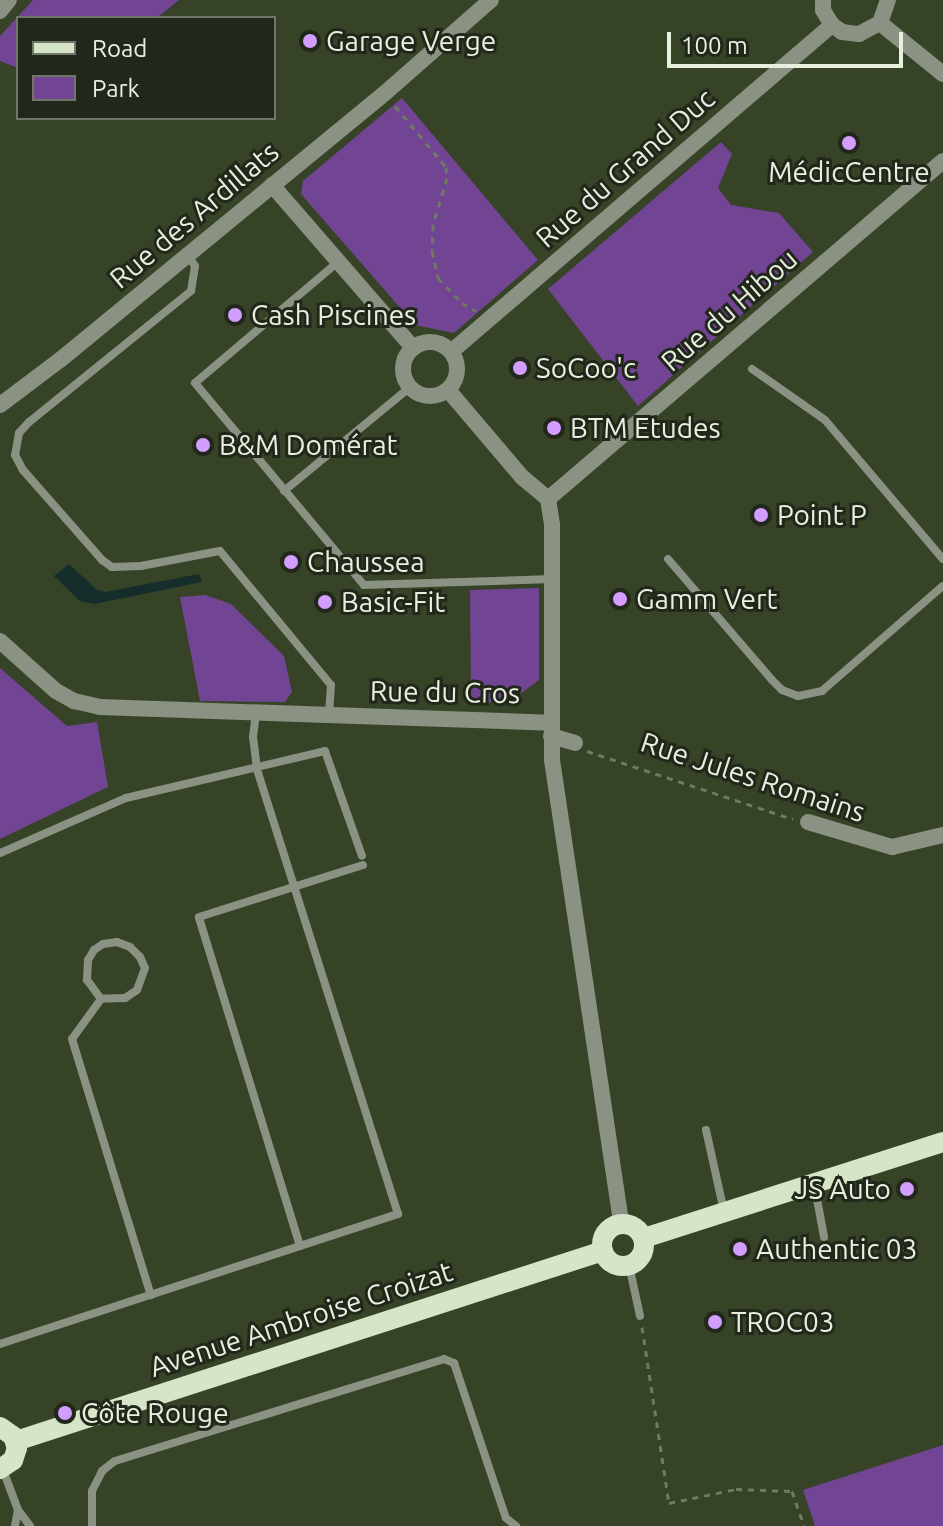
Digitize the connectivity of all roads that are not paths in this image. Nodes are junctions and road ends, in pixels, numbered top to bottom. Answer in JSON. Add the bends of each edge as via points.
{"nodes":[{"id":1,"x":9,"y":0,"type":"edge"},
{"id":2,"x":491,"y":0,"type":"edge"},
{"id":3,"x":823,"y":0,"type":"edge"},
{"id":4,"x":888,"y":0,"type":"edge"},
{"id":5,"x":0,"y":11,"type":"edge"},
{"id":6,"x":880,"y":23,"type":"junction"},
{"id":7,"x":832,"y":25,"type":"junction"},
{"id":8,"x":943,"y":74,"type":"edge"},
{"id":9,"x":943,"y":161,"type":"edge"},
{"id":10,"x":272,"y":185,"type":"junction"},
{"id":11,"x":187,"y":254,"type":"junction"},
{"id":12,"x":338,"y":262,"type":"junction"},
{"id":13,"x":413,"y":348,"type":"junction"},
{"id":14,"x":452,"y":351,"type":"junction"},
{"id":15,"x":752,"y":369,"type":"dead end"},
{"id":16,"x":410,"y":387,"type":"junction"},
{"id":17,"x":448,"y":390,"type":"junction"},
{"id":18,"x":0,"y":405,"type":"edge"},
{"id":19,"x":284,"y":491,"type":"junction"},
{"id":20,"x":548,"y":499,"type":"junction"},
{"id":21,"x":668,"y":559,"type":"dead end"},
{"id":22,"x":943,"y":559,"type":"edge"},
{"id":23,"x":552,"y":579,"type":"junction"},
{"id":24,"x":943,"y":586,"type":"edge"},
{"id":25,"x":0,"y":641,"type":"edge"},
{"id":26,"x":256,"y":714,"type":"junction"},
{"id":27,"x":329,"y":716,"type":"junction"},
{"id":28,"x":550,"y":729,"type":"junction"},
{"id":29,"x":575,"y":743,"type":"road end"},
{"id":30,"x":257,"y":769,"type":"junction"},
{"id":31,"x":808,"y":822,"type":"road end"},
{"id":32,"x":943,"y":835,"type":"edge"},
{"id":33,"x":0,"y":853,"type":"edge"},
{"id":34,"x":295,"y":886,"type":"junction"},
{"id":35,"x":101,"y":999,"type":"junction"},
{"id":36,"x":706,"y":1130,"type":"dead end"},
{"id":37,"x":943,"y":1142,"type":"edge"},
{"id":38,"x":814,"y":1183,"type":"junction"},
{"id":39,"x":724,"y":1211,"type":"junction"},
{"id":40,"x":621,"y":1223,"type":"junction"},
{"id":41,"x":824,"y":1237,"type":"dead end"},
{"id":42,"x":644,"y":1238,"type":"junction"},
{"id":43,"x":300,"y":1246,"type":"junction"},
{"id":44,"x":603,"y":1251,"type":"junction"},
{"id":45,"x":629,"y":1265,"type":"junction"},
{"id":46,"x":151,"y":1295,"type":"junction"},
{"id":47,"x":640,"y":1316,"type":"road end"},
{"id":48,"x":0,"y":1344,"type":"edge"},
{"id":49,"x":5,"y":1428,"type":"edge"},
{"id":50,"x":1,"y":1469,"type":"edge"},
{"id":51,"x":18,"y":1510,"type":"junction"},
{"id":52,"x":15,"y":1526,"type":"edge"},
{"id":53,"x":30,"y":1526,"type":"edge"},
{"id":54,"x":92,"y":1526,"type":"edge"},
{"id":55,"x":516,"y":1526,"type":"edge"}],
"edges":[{"from":1,"to":5,"type":"street"},
{"from":2,"to":10,"type":"street","name":"Rue des Ardillats"},
{"from":3,"to":7,"type":"street"},
{"from":4,"to":6,"type":"street"},
{"from":6,"to":7,"type":"street","via":[[859,34]]},
{"from":6,"to":8,"type":"street"},
{"from":7,"to":14,"type":"street","name":"Rue du Grand Duc"},
{"from":9,"to":20,"type":"street","name":"Rue du Hibou"},
{"from":10,"to":11,"type":"street","name":"Rue des Ardillats"},
{"from":10,"to":12,"type":"street"},
{"from":11,"to":18,"type":"street","name":"Rue des Ardillats"},
{"from":11,"to":27,"type":"lane","via":[[195,266],[191,291],[29,422],[19,433],[15,455],[112,567],[220,551],[331,685]]},
{"from":12,"to":13,"type":"street"},
{"from":12,"to":19,"type":"lane","via":[[195,383]]},
{"from":13,"to":14,"type":"street","via":[[429,341]]},
{"from":13,"to":16,"type":"street","via":[[403,371]]},
{"from":14,"to":17,"type":"street","via":[[457,375]]},
{"from":15,"to":22,"type":"lane","via":[[825,420]]},
{"from":16,"to":17,"type":"street","via":[[424,395]]},
{"from":16,"to":19,"type":"lane"},
{"from":17,"to":20,"type":"street","via":[[522,477]]},
{"from":19,"to":23,"type":"lane","via":[[364,585]]},
{"from":20,"to":23,"type":"street"},
{"from":21,"to":24,"type":"lane","via":[[772,680],[798,696],[822,691]]},
{"from":23,"to":28,"type":"street"},
{"from":25,"to":26,"type":"street","name":"Rue du Cros","via":[[74,701],[100,707]]},
{"from":26,"to":27,"type":"street","name":"Rue du Cros"},
{"from":26,"to":30,"type":"lane"},
{"from":27,"to":28,"type":"street","name":"Rue du Cros","via":[[516,719]]},
{"from":28,"to":29,"type":"street"},
{"from":28,"to":40,"type":"street","name":"Rue du Cros"},
{"from":30,"to":33,"type":"lane","via":[[126,798]]},
{"from":30,"to":34,"type":"lane"},
{"from":30,"to":34,"type":"lane","via":[[325,751],[362,860]]},
{"from":31,"to":32,"type":"street","name":"Rue Jules Romains","via":[[892,847]]},
{"from":34,"to":43,"type":"lane","via":[[199,917]]},
{"from":34,"to":43,"type":"lane","via":[[398,1214]]},
{"from":35,"to":35,"type":"lane","via":[[125,998],[143,980],[145,968],[130,947],[103,944],[88,960],[87,980]]},
{"from":35,"to":46,"type":"lane","via":[[72,1039]]},
{"from":36,"to":39,"type":"lane"},
{"from":37,"to":38,"type":"main road"},
{"from":38,"to":39,"type":"main road"},
{"from":38,"to":41,"type":"lane"},
{"from":39,"to":42,"type":"main road"},
{"from":40,"to":42,"type":"main road","via":[[635,1226]]},
{"from":40,"to":44,"type":"main road","via":[[605,1233]]},
{"from":42,"to":45,"type":"main road","via":[[641,1257]]},
{"from":43,"to":46,"type":"lane"},
{"from":44,"to":45,"type":"main road","via":[[610,1262]]},
{"from":44,"to":49,"type":"main road","name":"Avenue Ambroise Croizat"},
{"from":45,"to":47,"type":"lane"},
{"from":46,"to":48,"type":"lane"},
{"from":49,"to":50,"type":"main road","via":[[13,1460]]},
{"from":50,"to":51,"type":"lane"},
{"from":51,"to":52,"type":"lane"},
{"from":51,"to":53,"type":"lane"},
{"from":54,"to":55,"type":"lane","via":[[92,1491],[102,1471],[115,1461],[444,1359],[454,1363],[506,1518]]}]}
